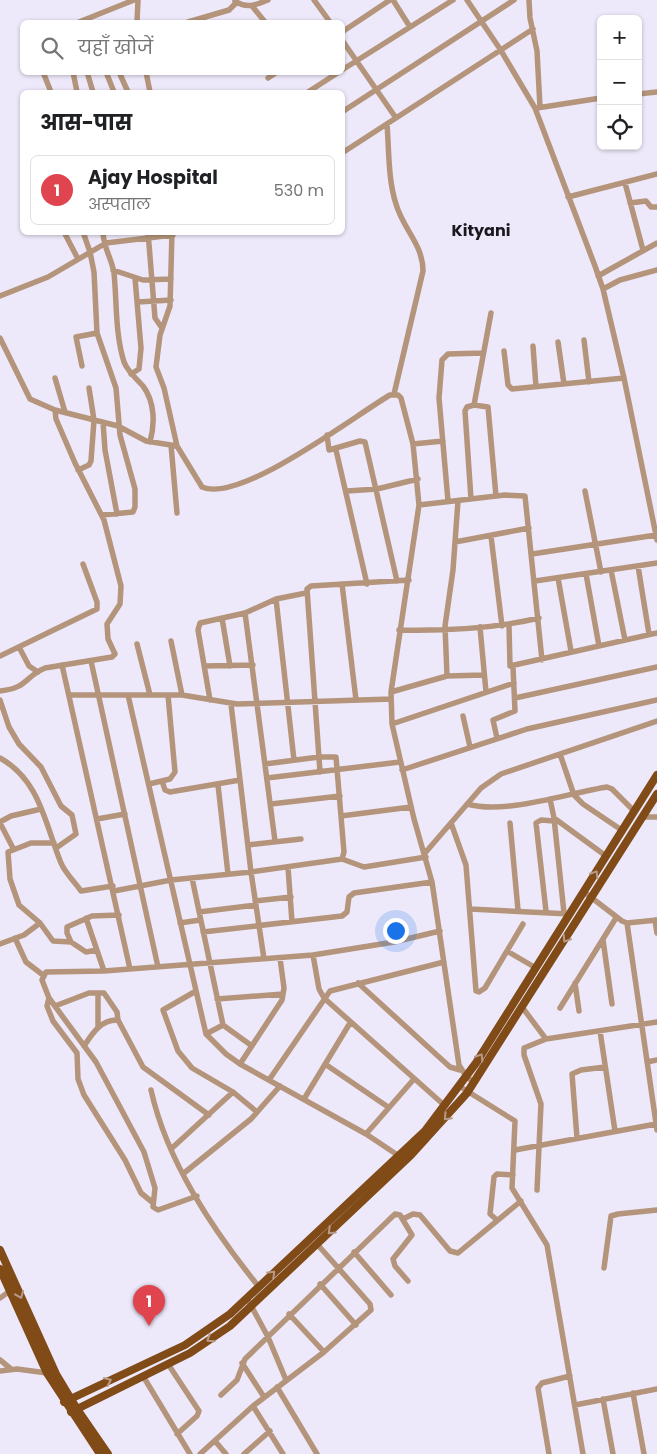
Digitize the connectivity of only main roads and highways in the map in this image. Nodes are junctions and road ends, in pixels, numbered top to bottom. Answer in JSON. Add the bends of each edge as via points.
{"nodes":[{"id":1,"x":657,"y":774,"type":"edge"},
{"id":2,"x":657,"y":794,"type":"edge"},
{"id":3,"x":0,"y":1250,"type":"edge"},
{"id":4,"x":0,"y":1269,"type":"edge"},
{"id":5,"x":67,"y":1401,"type":"junction"},
{"id":6,"x":74,"y":1411,"type":"junction"},
{"id":7,"x":100,"y":1454,"type":"edge"},
{"id":8,"x":108,"y":1454,"type":"edge"}],
"edges":[{"from":5,"to":1,"type":"main road","one_way":true,"via":[[185,1345],[230,1314],[425,1131],[466,1076]]},
{"from":2,"to":6,"type":"main road","one_way":true,"via":[[474,1083],[405,1161],[230,1326],[168,1364]]},
{"from":3,"to":5,"type":"main road","one_way":true},
{"from":4,"to":5,"type":"main road","via":[[47,1373]]},
{"from":5,"to":6,"type":"main road"},
{"from":6,"to":7,"type":"main road"},
{"from":6,"to":8,"type":"main road"}]}
